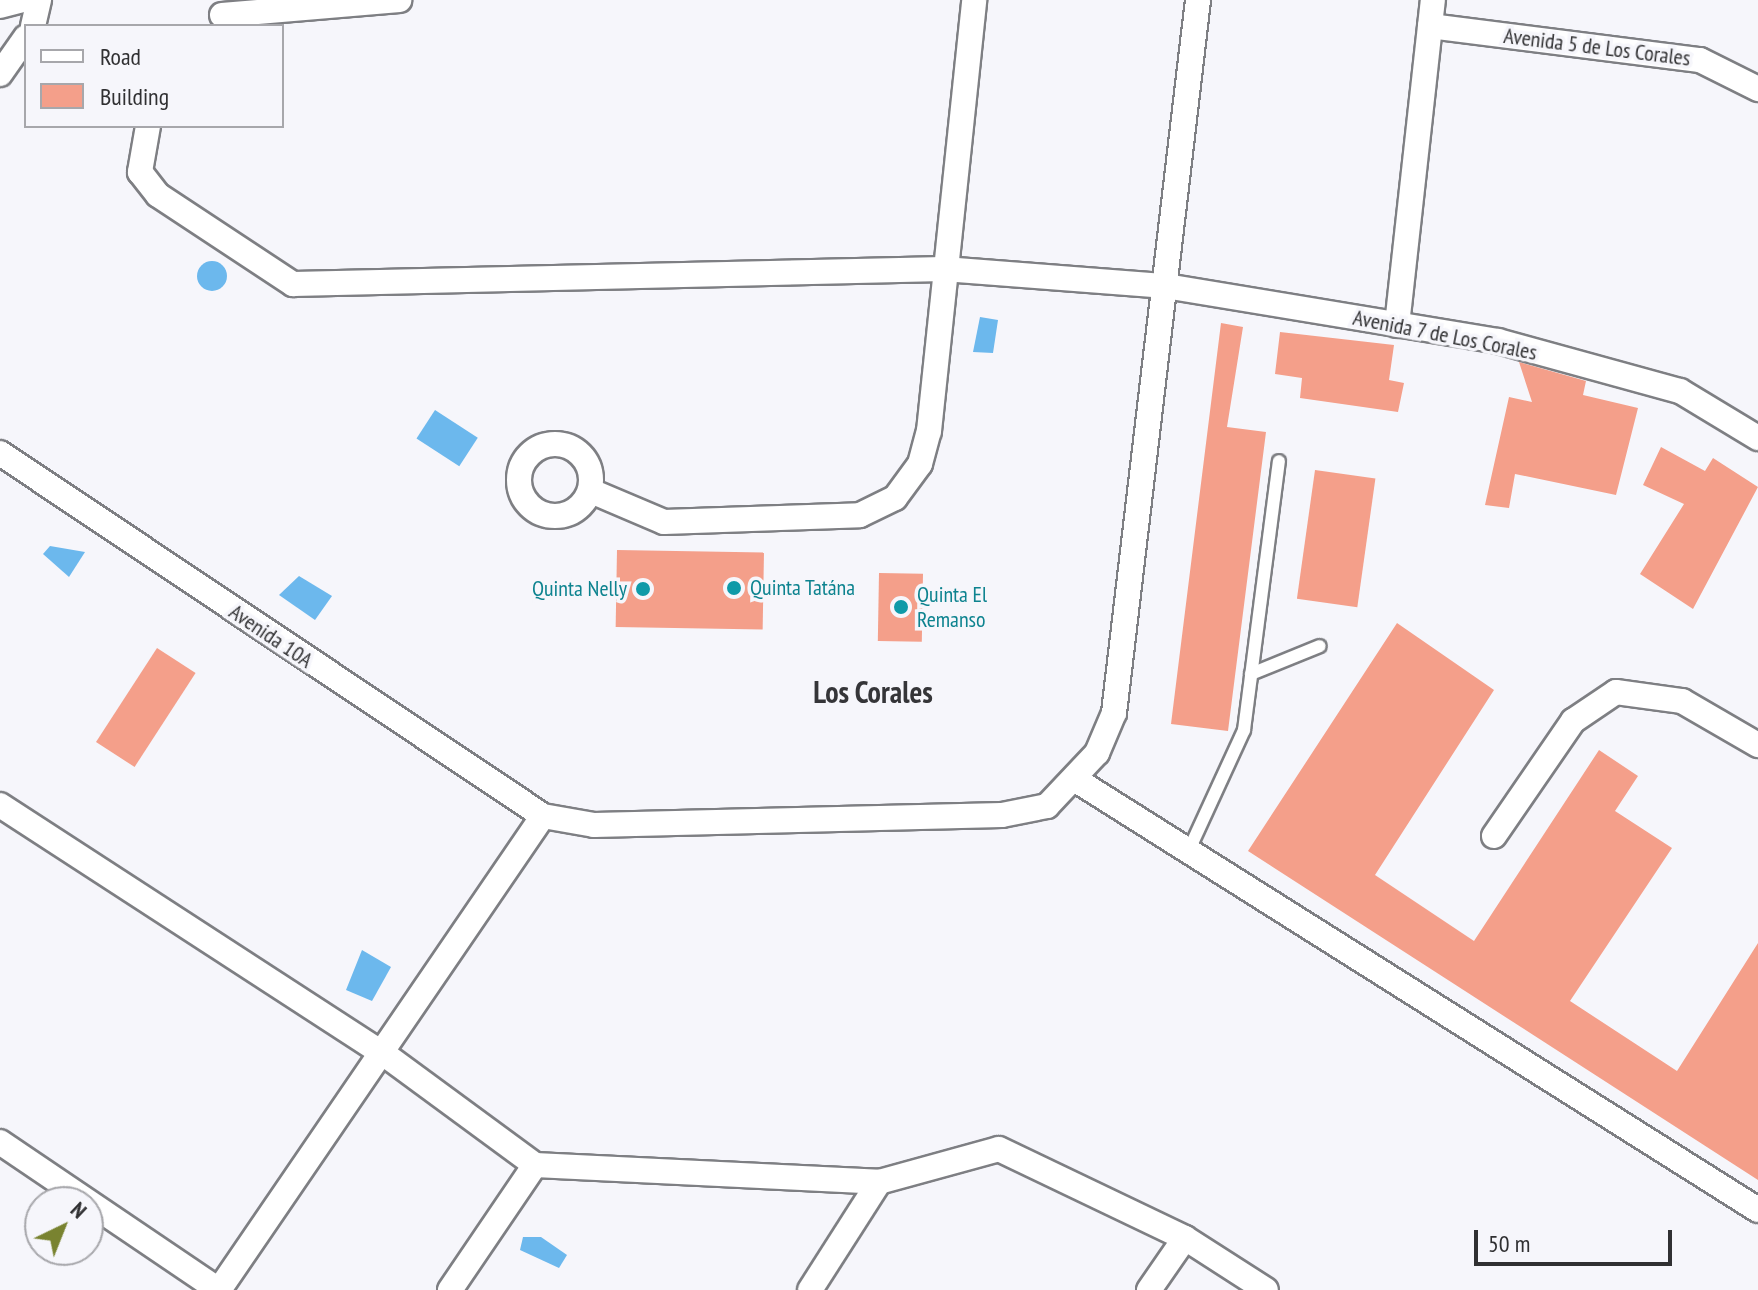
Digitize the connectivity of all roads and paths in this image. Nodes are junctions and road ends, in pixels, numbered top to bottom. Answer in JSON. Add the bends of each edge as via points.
{"nodes":[{"id":1,"x":23,"y":0,"type":"edge"},
{"id":2,"x":39,"y":0,"type":"edge"},
{"id":3,"x":399,"y":0,"type":"edge"},
{"id":4,"x":974,"y":0,"type":"edge"},
{"id":5,"x":1198,"y":0,"type":"edge"},
{"id":6,"x":1433,"y":0,"type":"edge"},
{"id":7,"x":0,"y":6,"type":"edge"},
{"id":8,"x":219,"y":14,"type":"edge"},
{"id":9,"x":33,"y":24,"type":"edge"},
{"id":10,"x":1430,"y":26,"type":"junction"},
{"id":11,"x":24,"y":40,"type":"edge"},
{"id":12,"x":0,"y":74,"type":"edge"},
{"id":13,"x":1758,"y":89,"type":"edge"},
{"id":14,"x":148,"y":128,"type":"edge"},
{"id":15,"x":944,"y":269,"type":"junction"},
{"id":16,"x":1166,"y":286,"type":"junction"},
{"id":17,"x":1397,"y":325,"type":"junction"},
{"id":18,"x":1758,"y":438,"type":"edge"},
{"id":19,"x":0,"y":453,"type":"edge"},
{"id":20,"x":1279,"y":461,"type":"dead end"},
{"id":21,"x":591,"y":491,"type":"dead end"},
{"id":22,"x":1320,"y":646,"type":"dead end"},
{"id":23,"x":1251,"y":674,"type":"junction"},
{"id":24,"x":1758,"y":745,"type":"edge"},
{"id":25,"x":1076,"y":780,"type":"junction"},
{"id":26,"x":0,"y":805,"type":"edge"},
{"id":27,"x":543,"y":816,"type":"junction"},
{"id":28,"x":1494,"y":836,"type":"dead end"},
{"id":29,"x":1188,"y":852,"type":"junction"},
{"id":30,"x":384,"y":1054,"type":"junction"},
{"id":31,"x":0,"y":1142,"type":"edge"},
{"id":32,"x":535,"y":1165,"type":"junction"},
{"id":33,"x":879,"y":1182,"type":"junction"},
{"id":34,"x":1758,"y":1210,"type":"edge"},
{"id":35,"x":1185,"y":1238,"type":"junction"},
{"id":36,"x":219,"y":1290,"type":"edge"},
{"id":37,"x":450,"y":1290,"type":"edge"},
{"id":38,"x":810,"y":1290,"type":"edge"},
{"id":39,"x":1149,"y":1290,"type":"edge"},
{"id":40,"x":1266,"y":1290,"type":"edge"}],
"edges":[{"from":1,"to":7,"type":"street"},
{"from":2,"to":9,"type":"street"},
{"from":3,"to":8,"type":"street"},
{"from":4,"to":15,"type":"street"},
{"from":5,"to":16,"type":"street"},
{"from":6,"to":10,"type":"street"},
{"from":10,"to":13,"type":"street","name":"Avenida 5 de Los Corales","via":[[1700,60]]},
{"from":10,"to":17,"type":"street"},
{"from":11,"to":12,"type":"street"},
{"from":14,"to":15,"type":"street","name":"Avenida 7 de Los Corales","via":[[140,172],[158,195],[293,284]]},
{"from":15,"to":16,"type":"street","name":"Avenida 7 de Los Corales"},
{"from":15,"to":21,"type":"street","via":[[929,431],[920,464],[895,498],[860,515],[664,522]]},
{"from":16,"to":17,"type":"street","name":"Avenida 7 de Los Corales"},
{"from":16,"to":25,"type":"street","via":[[1114,713]]},
{"from":17,"to":18,"type":"street","name":"Avenida 7 de Los Corales","via":[[1498,341],[1680,391]]},
{"from":19,"to":27,"type":"street","name":"Avenida 10A"},
{"from":20,"to":23,"type":"lane"},
{"from":22,"to":23,"type":"lane"},
{"from":23,"to":29,"type":"lane","via":[[1229,772]]},
{"from":24,"to":28,"type":"street","via":[[1682,701],[1616,692],[1573,721]]},
{"from":25,"to":27,"type":"street","via":[[1047,806],[1002,815],[594,825]]},
{"from":25,"to":29,"type":"street"},
{"from":26,"to":30,"type":"street"},
{"from":27,"to":30,"type":"street"},
{"from":29,"to":34,"type":"street"},
{"from":30,"to":32,"type":"street"},
{"from":30,"to":36,"type":"street"},
{"from":31,"to":36,"type":"street"},
{"from":32,"to":33,"type":"street"},
{"from":32,"to":37,"type":"street"},
{"from":33,"to":35,"type":"street","via":[[999,1149]]},
{"from":33,"to":38,"type":"street"},
{"from":35,"to":39,"type":"street"},
{"from":35,"to":40,"type":"street"}]}
